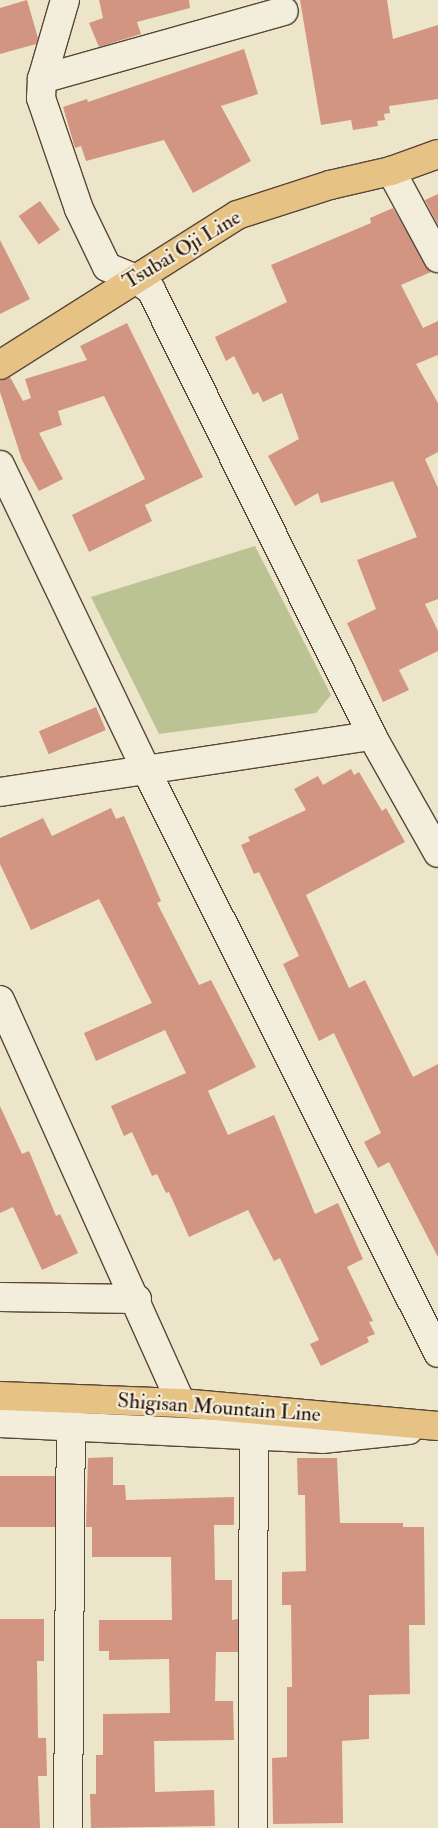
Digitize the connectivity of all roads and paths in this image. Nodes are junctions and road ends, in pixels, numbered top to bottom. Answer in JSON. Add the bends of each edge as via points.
{"nodes":[{"id":1,"x":65,"y":0,"type":"edge"},
{"id":2,"x":284,"y":11,"type":"dead end"},
{"id":3,"x":42,"y":80,"type":"junction"},
{"id":4,"x":438,"y":154,"type":"edge"},
{"id":5,"x":391,"y":172,"type":"junction"},
{"id":6,"x":438,"y":258,"type":"edge"},
{"id":7,"x":134,"y":278,"type":"junction"},
{"id":8,"x":0,"y":365,"type":"edge"},
{"id":9,"x":0,"y":465,"type":"edge"},
{"id":10,"x":372,"y":736,"type":"junction"},
{"id":11,"x":145,"y":768,"type":"junction"},
{"id":12,"x":0,"y":792,"type":"edge"},
{"id":13,"x":438,"y":853,"type":"edge"},
{"id":14,"x":0,"y":1000,"type":"edge"},
{"id":15,"x":0,"y":1297,"type":"edge"},
{"id":16,"x":137,"y":1299,"type":"junction"},
{"id":17,"x":438,"y":1353,"type":"edge"},
{"id":18,"x":0,"y":1396,"type":"edge"},
{"id":19,"x":182,"y":1403,"type":"junction"},
{"id":20,"x":0,"y":1423,"type":"edge"},
{"id":21,"x":71,"y":1425,"type":"junction"},
{"id":22,"x":438,"y":1427,"type":"edge"},
{"id":23,"x":254,"y":1437,"type":"junction"},
{"id":24,"x":68,"y":1828,"type":"edge"},
{"id":25,"x":253,"y":1828,"type":"edge"}],
"edges":[{"from":1,"to":3,"type":"street"},
{"from":2,"to":3,"type":"street"},
{"from":3,"to":7,"type":"street","via":[[41,98],[79,209],[107,267]]},
{"from":4,"to":5,"type":"main road","name":"Tsubai Oji Line"},
{"from":5,"to":6,"type":"street"},
{"from":5,"to":7,"type":"main road","name":"Tsubai Oji Line","via":[[330,185],[237,214]]},
{"from":7,"to":8,"type":"main road","name":"Tsubai Oji Line"},
{"from":7,"to":10,"type":"street","via":[[151,290]]},
{"from":9,"to":11,"type":"street"},
{"from":10,"to":11,"type":"street"},
{"from":10,"to":13,"type":"street"},
{"from":11,"to":12,"type":"street"},
{"from":11,"to":17,"type":"street"},
{"from":14,"to":16,"type":"street"},
{"from":15,"to":16,"type":"street"},
{"from":16,"to":19,"type":"street"},
{"from":18,"to":19,"type":"main road","name":"Shigisan Mountain Line"},
{"from":19,"to":22,"type":"main road","name":"Shigisan Mountain Line"},
{"from":20,"to":21,"type":"street"},
{"from":21,"to":23,"type":"street"},
{"from":21,"to":24,"type":"street"},
{"from":22,"to":23,"type":"street","via":[[322,1439]]},
{"from":23,"to":25,"type":"street"}]}
